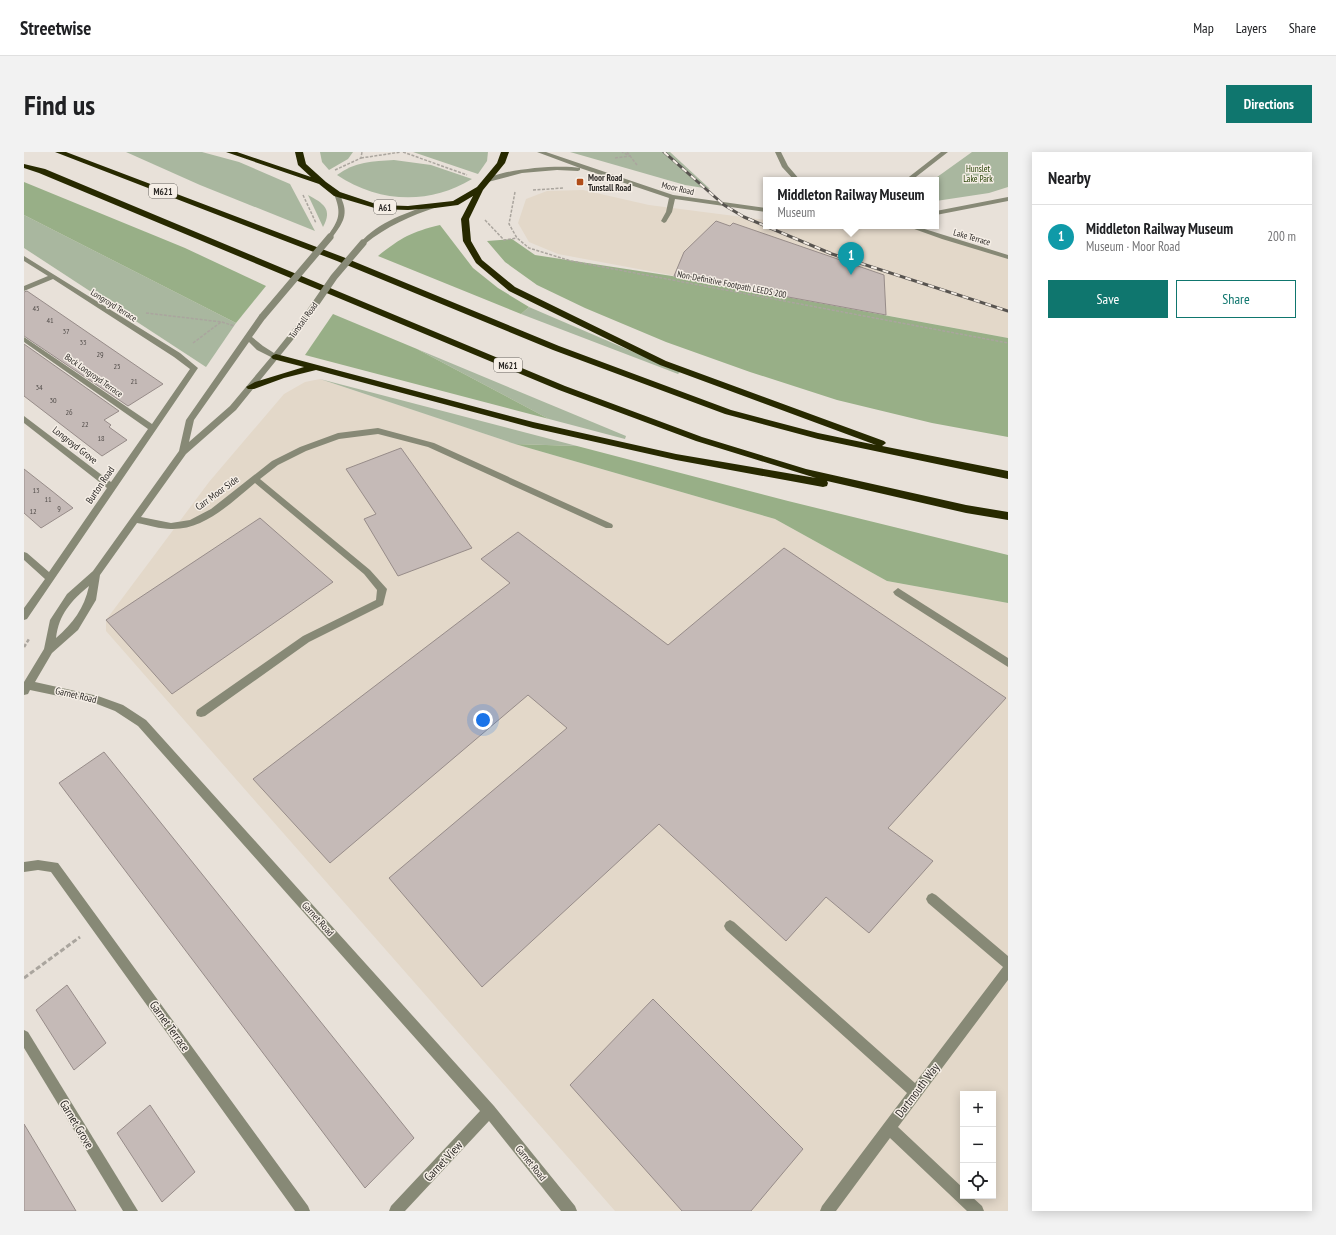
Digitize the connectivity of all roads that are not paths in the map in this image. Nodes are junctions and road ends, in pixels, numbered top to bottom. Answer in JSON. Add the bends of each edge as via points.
{"nodes":[{"id":1,"x":59,"y":152,"type":"edge"},
{"id":2,"x":230,"y":152,"type":"edge"},
{"id":3,"x":299,"y":152,"type":"edge"},
{"id":4,"x":505,"y":152,"type":"edge"},
{"id":5,"x":540,"y":152,"type":"edge"},
{"id":6,"x":778,"y":152,"type":"edge"},
{"id":7,"x":945,"y":152,"type":"edge"},
{"id":8,"x":90,"y":155,"type":"dead end"},
{"id":9,"x":24,"y":166,"type":"edge"},
{"id":10,"x":590,"y":170,"type":"junction"},
{"id":11,"x":795,"y":177,"type":"edge"},
{"id":12,"x":912,"y":177,"type":"edge"},
{"id":13,"x":488,"y":180,"type":"junction"},
{"id":14,"x":323,"y":184,"type":"junction"},
{"id":15,"x":480,"y":189,"type":"junction"},
{"id":16,"x":337,"y":194,"type":"junction"},
{"id":17,"x":672,"y":197,"type":"junction"},
{"id":18,"x":1008,"y":199,"type":"edge"},
{"id":19,"x":434,"y":206,"type":"junction"},
{"id":20,"x":763,"y":210,"type":"edge"},
{"id":21,"x":939,"y":213,"type":"edge"},
{"id":22,"x":664,"y":221,"type":"dead end"},
{"id":23,"x":918,"y":229,"type":"edge"},
{"id":24,"x":267,"y":232,"type":"junction"},
{"id":25,"x":1008,"y":257,"type":"edge"},
{"id":26,"x":24,"y":258,"type":"edge"},
{"id":27,"x":53,"y":277,"type":"junction"},
{"id":28,"x":24,"y":289,"type":"edge"},
{"id":29,"x":248,"y":337,"type":"junction"},
{"id":30,"x":24,"y":339,"type":"edge"},
{"id":31,"x":276,"y":357,"type":"junction"},
{"id":32,"x":194,"y":368,"type":"joint"},
{"id":33,"x":317,"y":369,"type":"junction"},
{"id":34,"x":251,"y":388,"type":"junction"},
{"id":35,"x":24,"y":419,"type":"edge"},
{"id":36,"x":152,"y":428,"type":"junction"},
{"id":37,"x":183,"y":452,"type":"junction"},
{"id":38,"x":920,"y":458,"type":"junction"},
{"id":39,"x":1008,"y":475,"type":"edge"},
{"id":40,"x":255,"y":479,"type":"junction"},
{"id":41,"x":112,"y":487,"type":"junction"},
{"id":42,"x":966,"y":509,"type":"junction"},
{"id":43,"x":1008,"y":516,"type":"edge"},
{"id":44,"x":135,"y":519,"type":"junction"},
{"id":45,"x":609,"y":526,"type":"dead end"},
{"id":46,"x":24,"y":556,"type":"edge"},
{"id":47,"x":96,"y":574,"type":"junction"},
{"id":48,"x":50,"y":578,"type":"junction"},
{"id":49,"x":898,"y":592,"type":"dead end"},
{"id":50,"x":24,"y":616,"type":"edge"},
{"id":51,"x":49,"y":650,"type":"junction"},
{"id":52,"x":1008,"y":663,"type":"edge"},
{"id":53,"x":26,"y":688,"type":"edge"},
{"id":54,"x":201,"y":713,"type":"dead end"},
{"id":55,"x":24,"y":867,"type":"edge"},
{"id":56,"x":932,"y":899,"type":"dead end"},
{"id":57,"x":730,"y":926,"type":"dead end"},
{"id":58,"x":1008,"y":964,"type":"edge"},
{"id":59,"x":1008,"y":970,"type":"edge"},
{"id":60,"x":24,"y":1036,"type":"edge"},
{"id":61,"x":916,"y":1092,"type":"junction"},
{"id":62,"x":489,"y":1111,"type":"junction"},
{"id":63,"x":889,"y":1126,"type":"junction"},
{"id":64,"x":131,"y":1211,"type":"edge"},
{"id":65,"x":302,"y":1211,"type":"edge"},
{"id":66,"x":396,"y":1211,"type":"edge"},
{"id":67,"x":570,"y":1211,"type":"edge"},
{"id":68,"x":827,"y":1211,"type":"edge"},
{"id":69,"x":977,"y":1211,"type":"edge"}],
"edges":[{"from":1,"to":24,"type":"highway","number":"M621"},
{"from":2,"to":14,"type":"highway","number":"A61"},
{"from":3,"to":14,"type":"highway","number":"A61","via":[[302,165]]},
{"from":4,"to":13,"type":"highway","number":"A61","via":[[501,163]]},
{"from":5,"to":10,"type":"street","name":"Moor Road"},
{"from":6,"to":11,"type":"street","via":[[785,167]]},
{"from":7,"to":12,"type":"street"},
{"from":8,"to":24,"type":"highway"},
{"from":9,"to":42,"type":"highway","number":"M621","via":[[562,388],[699,440],[805,472]]},
{"from":10,"to":13,"type":"street","name":"Moor Road","via":[[557,168],[522,171]]},
{"from":10,"to":17,"type":"street","name":"Moor Road"},
{"from":13,"to":15,"type":"highway","number":"A61"},
{"from":14,"to":16,"type":"highway","number":"A61"},
{"from":15,"to":19,"type":"highway","number":"A61","via":[[455,202]]},
{"from":15,"to":38,"type":"highway","via":[[465,219],[467,241],[479,261],[512,288],[663,363]]},
{"from":16,"to":19,"type":"highway","number":"A61","via":[[378,207]]},
{"from":16,"to":29,"type":"street","name":"Tunstall Road","bridge":true,"via":[[343,207],[341,220]]},
{"from":17,"to":20,"type":"street","name":"Moor Road"},
{"from":17,"to":22,"type":"street"},
{"from":18,"to":21,"type":"street"},
{"from":19,"to":31,"type":"street","name":"Tunstall Road","bridge":true,"via":[[391,221],[363,243],[334,277]]},
{"from":23,"to":25,"type":"street","name":"Lake Terrace"},
{"from":24,"to":38,"type":"highway","number":"M621","via":[[556,348],[728,412],[818,436]]},
{"from":26,"to":27,"type":"street","name":"Longroyd Terrace"},
{"from":27,"to":28,"type":"street"},
{"from":27,"to":32,"type":"street","name":"Longroyd Terrace"},
{"from":29,"to":31,"type":"street"},
{"from":29,"to":37,"type":"street","name":"Tunstall Road","via":[[190,420]]},
{"from":30,"to":36,"type":"street","name":"Back Longroyd Terrace"},
{"from":31,"to":33,"type":"highway"},
{"from":31,"to":34,"type":"street","name":"Tunstall Road"},
{"from":32,"to":36,"type":"street","name":"Burton Road"},
{"from":33,"to":34,"type":"highway","via":[[276,377]]},
{"from":33,"to":42,"type":"highway","via":[[532,425],[676,457]]},
{"from":34,"to":37,"type":"street","name":"Tunstall Road","via":[[214,426]]},
{"from":35,"to":41,"type":"street","name":"Longroyd Grove"},
{"from":36,"to":41,"type":"street","name":"Burton Road"},
{"from":37,"to":44,"type":"street","name":"Tunstall Road"},
{"from":38,"to":39,"type":"highway","number":"M621"},
{"from":40,"to":44,"type":"street","name":"Carr Moor Side","via":[[214,511],[192,523],[171,526]]},
{"from":40,"to":45,"type":"street","name":"Carr Moor Side","via":[[275,463],[303,449],[338,436],[378,431],[431,445]]},
{"from":40,"to":54,"type":"street","via":[[367,572],[382,588],[380,602],[306,639]]},
{"from":41,"to":48,"type":"street","name":"Burton Road"},
{"from":42,"to":43,"type":"highway","number":"M621"},
{"from":44,"to":47,"type":"street","name":"Tunstall Road"},
{"from":46,"to":48,"type":"street"},
{"from":47,"to":51,"type":"street","name":"Tunstall Road","via":[[91,600],[75,627]]},
{"from":47,"to":51,"type":"street","name":"Tunstall Road","via":[[70,597],[53,623]]},
{"from":48,"to":50,"type":"street","name":"Burton Road"},
{"from":49,"to":52,"type":"street"},
{"from":51,"to":53,"type":"street","name":"Tunstall Road"},
{"from":53,"to":62,"type":"street","name":"Garnet Road","via":[[98,700],[119,708],[142,723]]},
{"from":55,"to":65,"type":"street","name":"Garnet Terrace","via":[[54,867]]},
{"from":56,"to":58,"type":"street"},
{"from":57,"to":61,"type":"street"},
{"from":59,"to":61,"type":"street","name":"Dartmouth Way"},
{"from":60,"to":64,"type":"street","name":"Garnet Grove"},
{"from":61,"to":63,"type":"street","name":"Dartmouth Way"},
{"from":62,"to":66,"type":"street","name":"Garnet View"},
{"from":62,"to":67,"type":"street","name":"Garnet Road"},
{"from":63,"to":68,"type":"street","name":"Dartmouth Way"},
{"from":63,"to":69,"type":"street"}]}
